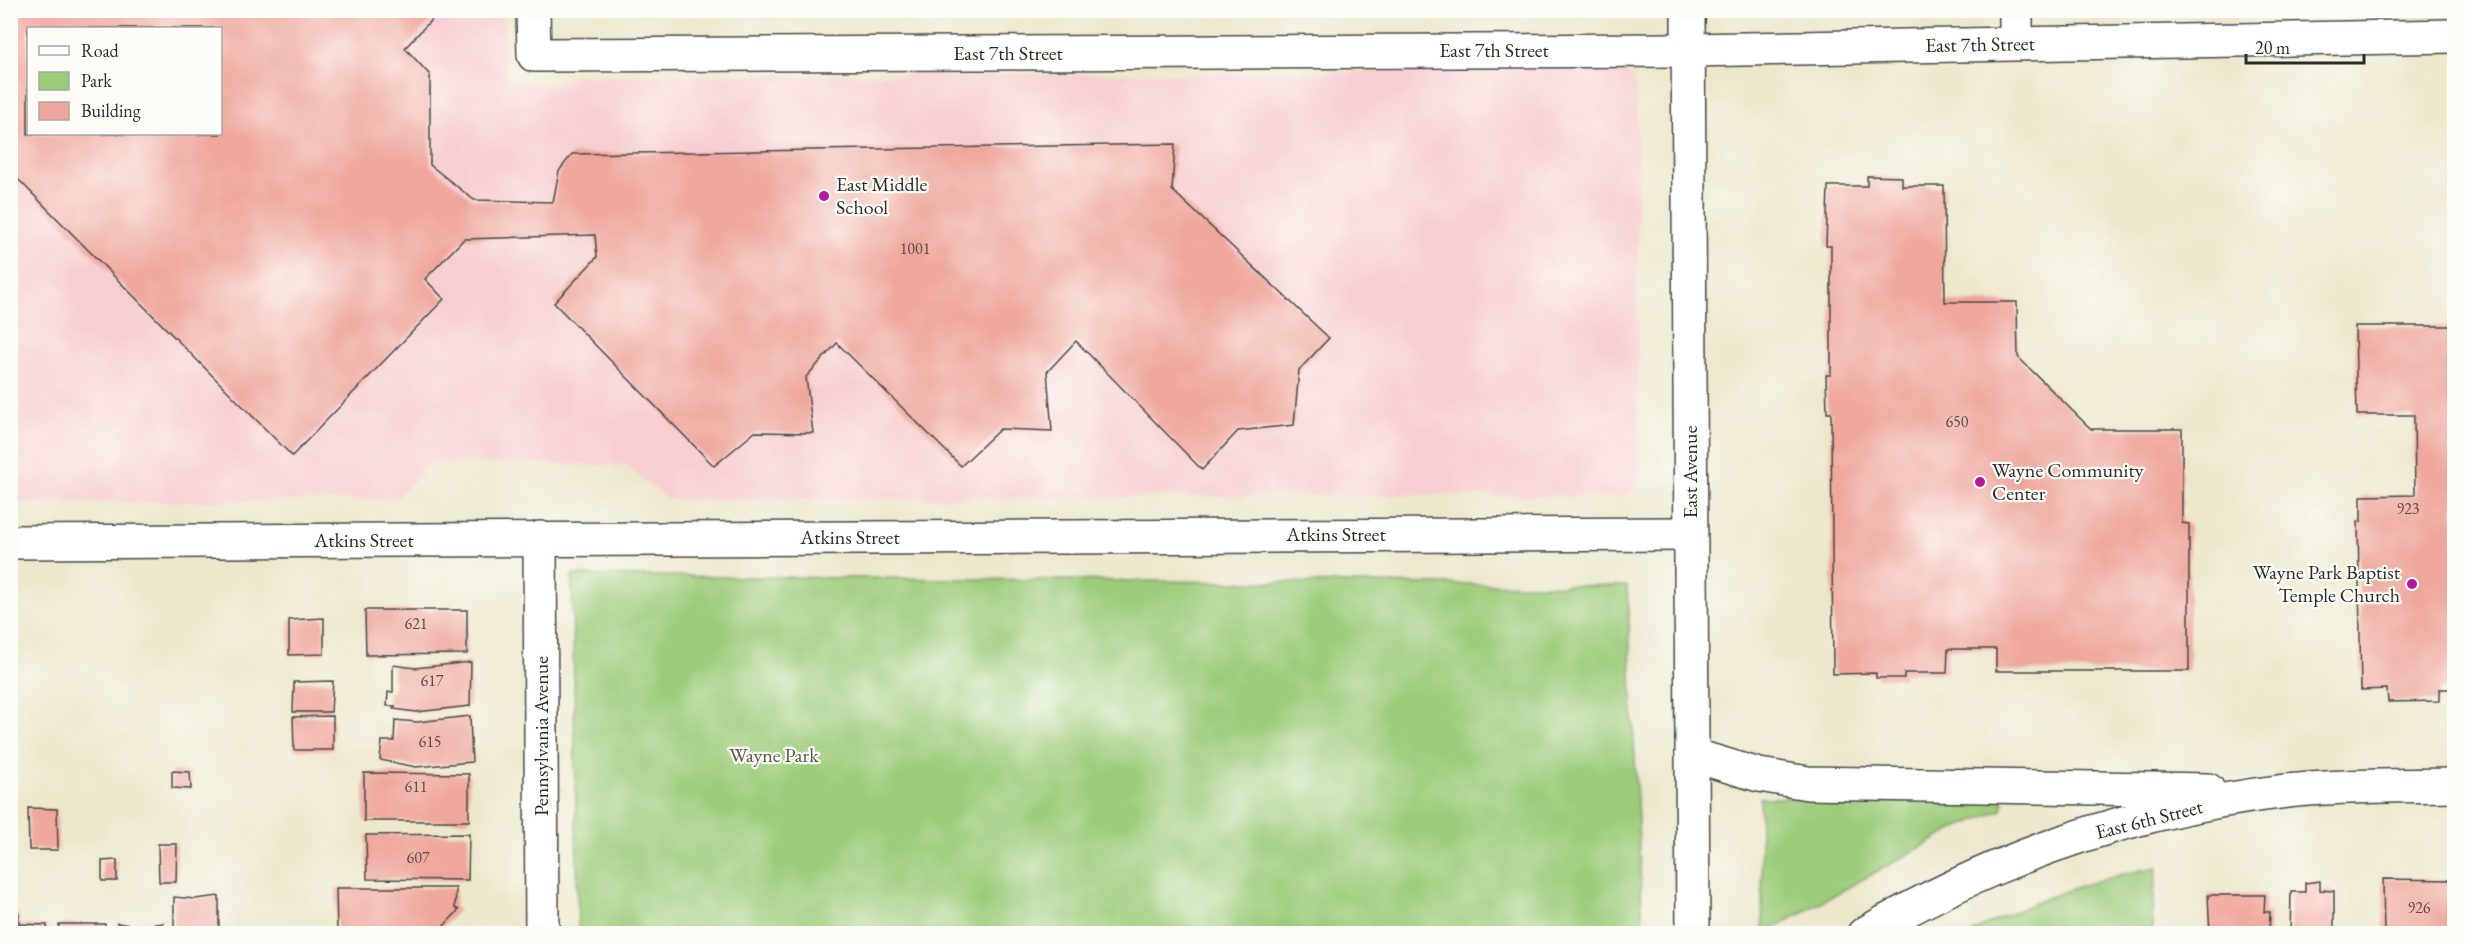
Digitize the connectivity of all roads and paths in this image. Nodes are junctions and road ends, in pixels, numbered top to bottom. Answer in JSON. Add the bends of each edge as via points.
{"nodes":[{"id":1,"x":533,"y":10,"type":"edge"},
{"id":2,"x":1688,"y":10,"type":"edge"},
{"id":3,"x":2016,"y":10,"type":"edge"},
{"id":4,"x":2454,"y":36,"type":"edge"},
{"id":5,"x":2016,"y":43,"type":"junction"},
{"id":6,"x":1688,"y":50,"type":"junction"},
{"id":7,"x":1690,"y":534,"type":"junction"},
{"id":8,"x":540,"y":538,"type":"junction"},
{"id":9,"x":10,"y":542,"type":"edge"},
{"id":10,"x":1692,"y":755,"type":"junction"},
{"id":11,"x":2454,"y":785,"type":"edge"},
{"id":12,"x":2288,"y":791,"type":"junction"},
{"id":13,"x":542,"y":933,"type":"edge"},
{"id":14,"x":1693,"y":933,"type":"edge"},
{"id":15,"x":1864,"y":933,"type":"edge"}],
"edges":[{"from":1,"to":6,"type":"street","name":"East 7th Street","via":[[534,55]]},
{"from":2,"to":6,"type":"street","name":"East Avenue"},
{"from":3,"to":5,"type":"street"},
{"from":4,"to":5,"type":"street","name":"East 7th Street"},
{"from":5,"to":6,"type":"street","name":"East 7th Street"},
{"from":6,"to":7,"type":"street","name":"East Avenue"},
{"from":7,"to":8,"type":"street","name":"Atkins Street"},
{"from":7,"to":10,"type":"street","name":"East Avenue"},
{"from":8,"to":9,"type":"street","name":"Atkins Street"},
{"from":8,"to":13,"type":"street","name":"Pennsylvania Avenue"},
{"from":10,"to":12,"type":"street","via":[[1759,775],[1829,784]]},
{"from":10,"to":14,"type":"street","name":"East Avenue"},
{"from":11,"to":12,"type":"street","name":"East 6th Street"},
{"from":12,"to":15,"type":"street","name":"East 6th Street","via":[[2175,811],[2060,842],[1946,888]]}]}
